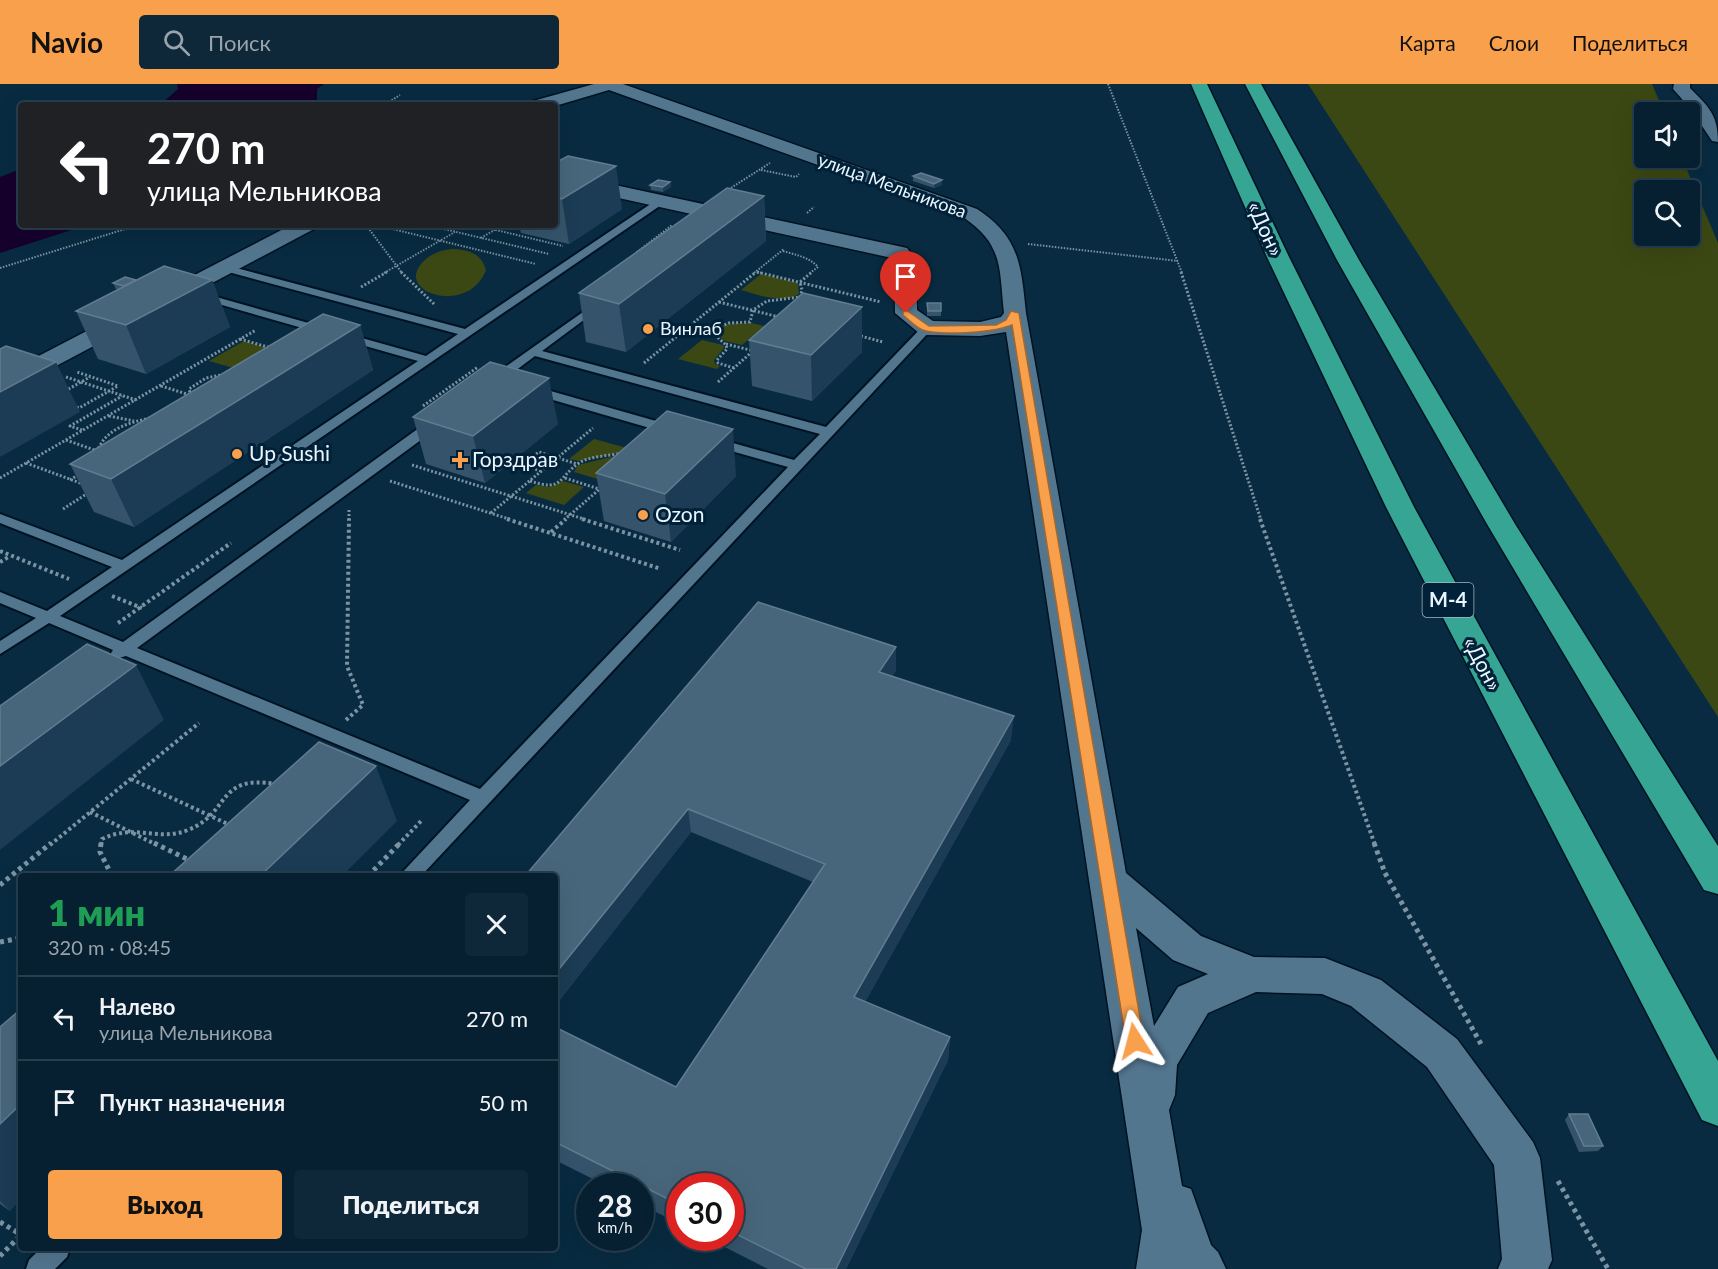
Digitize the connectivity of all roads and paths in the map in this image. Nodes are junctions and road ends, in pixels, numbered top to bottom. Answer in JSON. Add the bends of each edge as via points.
{"nodes":[{"id":1,"x":1108,"y":84,"type":"edge"},
{"id":2,"x":1199,"y":84,"type":"edge"},
{"id":3,"x":1252,"y":84,"type":"edge"},
{"id":4,"x":1682,"y":84,"type":"edge"},
{"id":5,"x":608,"y":85,"type":"edge"},
{"id":6,"x":400,"y":95,"type":"dead end"},
{"id":7,"x":389,"y":102,"type":"edge"},
{"id":8,"x":548,"y":102,"type":"edge"},
{"id":9,"x":1718,"y":137,"type":"edge"},
{"id":10,"x":770,"y":163,"type":"dead end"},
{"id":11,"x":760,"y":170,"type":"junction"},
{"id":12,"x":795,"y":177,"type":"dead end"},
{"id":13,"x":558,"y":179,"type":"edge"},
{"id":14,"x":662,"y":201,"type":"junction"},
{"id":15,"x":718,"y":211,"type":"junction"},
{"id":16,"x":128,"y":228,"type":"edge"},
{"id":17,"x":301,"y":228,"type":"edge"},
{"id":18,"x":368,"y":228,"type":"edge"},
{"id":19,"x":389,"y":228,"type":"edge"},
{"id":20,"x":444,"y":228,"type":"edge"},
{"id":21,"x":487,"y":228,"type":"edge"},
{"id":22,"x":498,"y":228,"type":"edge"},
{"id":23,"x":495,"y":230,"type":"junction"},
{"id":24,"x":455,"y":232,"type":"junction"},
{"id":25,"x":481,"y":238,"type":"junction"},
{"id":26,"x":440,"y":240,"type":"junction"},
{"id":27,"x":1003,"y":241,"type":"junction"},
{"id":28,"x":788,"y":246,"type":"dead end"},
{"id":29,"x":570,"y":248,"type":"edge"},
{"id":30,"x":782,"y":250,"type":"junction"},
{"id":31,"x":556,"y":256,"type":"edge"},
{"id":32,"x":1178,"y":261,"type":"junction"},
{"id":33,"x":541,"y":265,"type":"dead end"},
{"id":34,"x":396,"y":267,"type":"junction"},
{"id":35,"x":0,"y":268,"type":"edge"},
{"id":36,"x":225,"y":268,"type":"junction"},
{"id":37,"x":756,"y":272,"type":"junction"},
{"id":38,"x":800,"y":282,"type":"junction"},
{"id":39,"x":183,"y":290,"type":"junction"},
{"id":40,"x":357,"y":290,"type":"dead end"},
{"id":41,"x":616,"y":291,"type":"edge"},
{"id":42,"x":719,"y":302,"type":"junction"},
{"id":43,"x":886,"y":303,"type":"dead end"},
{"id":44,"x":434,"y":304,"type":"dead end"},
{"id":45,"x":753,"y":310,"type":"junction"},
{"id":46,"x":1015,"y":313,"type":"junction"},
{"id":47,"x":780,"y":317,"type":"edge"},
{"id":48,"x":690,"y":325,"type":"junction"},
{"id":49,"x":927,"y":328,"type":"junction"},
{"id":50,"x":256,"y":330,"type":"dead end"},
{"id":51,"x":713,"y":331,"type":"junction"},
{"id":52,"x":467,"y":333,"type":"junction"},
{"id":53,"x":850,"y":334,"type":"edge"},
{"id":54,"x":240,"y":339,"type":"junction"},
{"id":55,"x":883,"y":342,"type":"dead end"},
{"id":56,"x":723,"y":343,"type":"junction"},
{"id":57,"x":753,"y":351,"type":"junction"},
{"id":58,"x":533,"y":352,"type":"junction"},
{"id":59,"x":761,"y":353,"type":"edge"},
{"id":60,"x":269,"y":355,"type":"edge"},
{"id":61,"x":428,"y":360,"type":"junction"},
{"id":62,"x":743,"y":360,"type":"junction"},
{"id":63,"x":751,"y":362,"type":"edge"},
{"id":64,"x":644,"y":363,"type":"dead end"},
{"id":65,"x":734,"y":368,"type":"junction"},
{"id":66,"x":70,"y":370,"type":"dead end"},
{"id":67,"x":232,"y":373,"type":"edge"},
{"id":68,"x":60,"y":375,"type":"dead end"},
{"id":69,"x":91,"y":377,"type":"junction"},
{"id":70,"x":81,"y":382,"type":"junction"},
{"id":71,"x":718,"y":382,"type":"dead end"},
{"id":72,"x":0,"y":386,"type":"edge"},
{"id":73,"x":160,"y":386,"type":"junction"},
{"id":74,"x":108,"y":391,"type":"junction"},
{"id":75,"x":62,"y":393,"type":"dead end"},
{"id":76,"x":190,"y":395,"type":"junction"},
{"id":77,"x":123,"y":396,"type":"junction"},
{"id":78,"x":136,"y":400,"type":"junction"},
{"id":79,"x":191,"y":402,"type":"edge"},
{"id":80,"x":70,"y":405,"type":"dead end"},
{"id":81,"x":446,"y":415,"type":"edge"},
{"id":82,"x":108,"y":416,"type":"junction"},
{"id":83,"x":159,"y":416,"type":"edge"},
{"id":84,"x":134,"y":422,"type":"junction"},
{"id":85,"x":593,"y":428,"type":"dead end"},
{"id":86,"x":82,"y":430,"type":"junction"},
{"id":87,"x":829,"y":432,"type":"junction"},
{"id":88,"x":66,"y":440,"type":"junction"},
{"id":89,"x":98,"y":451,"type":"junction"},
{"id":90,"x":629,"y":454,"type":"edge"},
{"id":91,"x":107,"y":455,"type":"edge"},
{"id":92,"x":97,"y":457,"type":"edge"},
{"id":93,"x":556,"y":458,"type":"junction"},
{"id":94,"x":26,"y":464,"type":"junction"},
{"id":95,"x":411,"y":464,"type":"dead end"},
{"id":96,"x":577,"y":464,"type":"junction"},
{"id":97,"x":797,"y":465,"type":"junction"},
{"id":98,"x":85,"y":470,"type":"edge"},
{"id":99,"x":541,"y":471,"type":"junction"},
{"id":100,"x":0,"y":478,"type":"edge"},
{"id":101,"x":565,"y":478,"type":"junction"},
{"id":102,"x":70,"y":480,"type":"junction"},
{"id":103,"x":390,"y":480,"type":"dead end"},
{"id":104,"x":529,"y":481,"type":"junction"},
{"id":105,"x":607,"y":482,"type":"dead end"},
{"id":106,"x":350,"y":485,"type":"junction"},
{"id":107,"x":87,"y":486,"type":"edge"},
{"id":108,"x":95,"y":489,"type":"edge"},
{"id":109,"x":600,"y":489,"type":"junction"},
{"id":110,"x":608,"y":492,"type":"edge"},
{"id":111,"x":511,"y":496,"type":"junction"},
{"id":112,"x":63,"y":509,"type":"dead end"},
{"id":113,"x":490,"y":513,"type":"junction"},
{"id":114,"x":571,"y":515,"type":"junction"},
{"id":115,"x":0,"y":518,"type":"edge"},
{"id":116,"x":551,"y":533,"type":"junction"},
{"id":117,"x":680,"y":550,"type":"dead end"},
{"id":118,"x":11,"y":555,"type":"dead end"},
{"id":119,"x":0,"y":562,"type":"edge"},
{"id":120,"x":124,"y":566,"type":"junction"},
{"id":121,"x":661,"y":569,"type":"dead end"},
{"id":122,"x":0,"y":597,"type":"edge"},
{"id":123,"x":48,"y":617,"type":"junction"},
{"id":124,"x":125,"y":649,"type":"junction"},
{"id":125,"x":0,"y":650,"type":"edge"},
{"id":126,"x":106,"y":662,"type":"edge"},
{"id":127,"x":199,"y":723,"type":"dead end"},
{"id":128,"x":330,"y":734,"type":"junction"},
{"id":129,"x":131,"y":779,"type":"junction"},
{"id":130,"x":280,"y":785,"type":"edge"},
{"id":131,"x":483,"y":798,"type":"junction"},
{"id":132,"x":90,"y":812,"type":"junction"},
{"id":133,"x":211,"y":816,"type":"junction"},
{"id":134,"x":422,"y":820,"type":"dead end"},
{"id":135,"x":128,"y":830,"type":"junction"},
{"id":136,"x":240,"y":830,"type":"edge"},
{"id":137,"x":201,"y":865,"type":"edge"},
{"id":138,"x":110,"y":873,"type":"edge"},
{"id":139,"x":371,"y":873,"type":"edge"},
{"id":140,"x":412,"y":873,"type":"edge"},
{"id":141,"x":1718,"y":879,"type":"edge"},
{"id":142,"x":1109,"y":881,"type":"junction"},
{"id":143,"x":0,"y":885,"type":"edge"},
{"id":144,"x":18,"y":939,"type":"edge"},
{"id":145,"x":0,"y":942,"type":"edge"},
{"id":146,"x":1253,"y":974,"type":"junction"},
{"id":147,"x":1485,"y":1050,"type":"dead end"},
{"id":148,"x":1718,"y":1105,"type":"edge"},
{"id":149,"x":1150,"y":1133,"type":"junction"},
{"id":150,"x":1555,"y":1175,"type":"dead end"},
{"id":151,"x":0,"y":1222,"type":"edge"},
{"id":152,"x":18,"y":1232,"type":"edge"},
{"id":153,"x":18,"y":1237,"type":"edge"},
{"id":154,"x":55,"y":1251,"type":"edge"},
{"id":155,"x":0,"y":1256,"type":"edge"},
{"id":156,"x":38,"y":1269,"type":"edge"},
{"id":157,"x":1161,"y":1269,"type":"edge"},
{"id":158,"x":1201,"y":1269,"type":"edge"},
{"id":159,"x":1523,"y":1269,"type":"edge"},
{"id":160,"x":1608,"y":1269,"type":"edge"}],
"edges":[{"from":1,"to":32,"type":"path"},
{"from":2,"to":148,"type":"highway","name":"«Дон»","number":"М-4","via":[[1400,507]]},
{"from":3,"to":141,"type":"highway","via":[[1348,260],[1501,524]]},
{"from":4,"to":9,"type":"street","via":[[1681,89]]},
{"from":5,"to":8,"type":"street"},
{"from":5,"to":27,"type":"street","name":"улица Мельникова","via":[[970,213]]},
{"from":6,"to":7,"type":"path"},
{"from":10,"to":11,"type":"path"},
{"from":11,"to":12,"type":"path"},
{"from":11,"to":15,"type":"path"},
{"from":13,"to":14,"type":"street"},
{"from":14,"to":15,"type":"street"},
{"from":14,"to":52,"type":"lane"},
{"from":15,"to":49,"type":"street","via":[[899,253],[904,260],[906,313]]},
{"from":16,"to":35,"type":"path"},
{"from":17,"to":36,"type":"street"},
{"from":18,"to":34,"type":"path"},
{"from":19,"to":26,"type":"path"},
{"from":20,"to":24,"type":"path"},
{"from":21,"to":23,"type":"path"},
{"from":22,"to":23,"type":"path"},
{"from":23,"to":25,"type":"path"},
{"from":23,"to":29,"type":"path"},
{"from":24,"to":25,"type":"path"},
{"from":24,"to":26,"type":"path"},
{"from":25,"to":31,"type":"path"},
{"from":26,"to":33,"type":"path"},
{"from":26,"to":34,"type":"path"},
{"from":27,"to":32,"type":"path"},
{"from":27,"to":46,"type":"street"},
{"from":28,"to":30,"type":"path"},
{"from":30,"to":37,"type":"path"},
{"from":30,"to":38,"type":"path","via":[[807,258],[818,267]]},
{"from":32,"to":147,"type":"path","via":[[1264,531],[1385,873]]},
{"from":34,"to":40,"type":"path"},
{"from":34,"to":44,"type":"path"},
{"from":36,"to":39,"type":"street"},
{"from":36,"to":52,"type":"lane"},
{"from":37,"to":38,"type":"path"},
{"from":37,"to":42,"type":"path"},
{"from":38,"to":43,"type":"path"},
{"from":38,"to":45,"type":"path","via":[[800,297],[767,301]]},
{"from":39,"to":61,"type":"lane"},
{"from":39,"to":72,"type":"street"},
{"from":41,"to":58,"type":"lane"},
{"from":42,"to":45,"type":"path"},
{"from":42,"to":48,"type":"path"},
{"from":45,"to":47,"type":"path"},
{"from":45,"to":51,"type":"path","via":[[750,322],[719,325]]},
{"from":46,"to":49,"type":"street","via":[[1010,322],[998,327]]},
{"from":46,"to":142,"type":"street"},
{"from":48,"to":51,"type":"path"},
{"from":48,"to":64,"type":"path"},
{"from":49,"to":87,"type":"lane"},
{"from":50,"to":54,"type":"path"},
{"from":51,"to":56,"type":"path"},
{"from":52,"to":61,"type":"lane"},
{"from":53,"to":55,"type":"path"},
{"from":54,"to":60,"type":"path","via":[[271,347]]},
{"from":54,"to":73,"type":"path"},
{"from":56,"to":57,"type":"path"},
{"from":56,"to":65,"type":"path","via":[[727,349],[718,363]]},
{"from":57,"to":59,"type":"path"},
{"from":57,"to":62,"type":"path"},
{"from":58,"to":87,"type":"lane"},
{"from":58,"to":97,"type":"lane","via":[[490,383]]},
{"from":61,"to":120,"type":"lane"},
{"from":62,"to":63,"type":"path"},
{"from":62,"to":65,"type":"path"},
{"from":65,"to":71,"type":"path"},
{"from":66,"to":69,"type":"path"},
{"from":67,"to":76,"type":"path","via":[[196,382],[189,388]]},
{"from":68,"to":70,"type":"path"},
{"from":69,"to":70,"type":"path"},
{"from":69,"to":74,"type":"path","via":[[118,386]]},
{"from":70,"to":74,"type":"path"},
{"from":70,"to":75,"type":"path"},
{"from":73,"to":76,"type":"path"},
{"from":73,"to":78,"type":"path"},
{"from":74,"to":77,"type":"path"},
{"from":74,"to":80,"type":"path","via":[[79,408]]},
{"from":76,"to":79,"type":"path"},
{"from":77,"to":78,"type":"path"},
{"from":77,"to":86,"type":"path","via":[[70,426]]},
{"from":78,"to":82,"type":"path"},
{"from":81,"to":106,"type":"lane"},
{"from":82,"to":84,"type":"path"},
{"from":82,"to":86,"type":"path"},
{"from":83,"to":84,"type":"path"},
{"from":84,"to":89,"type":"path","via":[[107,435]]},
{"from":85,"to":93,"type":"path"},
{"from":86,"to":88,"type":"path"},
{"from":87,"to":97,"type":"lane"},
{"from":88,"to":89,"type":"path"},
{"from":88,"to":94,"type":"path"},
{"from":89,"to":91,"type":"path"},
{"from":89,"to":92,"type":"path"},
{"from":90,"to":96,"type":"path"},
{"from":93,"to":96,"type":"path"},
{"from":93,"to":99,"type":"path"},
{"from":93,"to":99,"type":"path","via":[[539,452],[523,465]]},
{"from":94,"to":100,"type":"path"},
{"from":94,"to":102,"type":"path"},
{"from":95,"to":111,"type":"path"},
{"from":96,"to":101,"type":"path"},
{"from":97,"to":131,"type":"lane"},
{"from":98,"to":102,"type":"path"},
{"from":99,"to":104,"type":"path"},
{"from":101,"to":104,"type":"path","via":[[545,486]]},
{"from":101,"to":109,"type":"path"},
{"from":102,"to":107,"type":"path"},
{"from":103,"to":113,"type":"path"},
{"from":104,"to":111,"type":"path"},
{"from":105,"to":109,"type":"path"},
{"from":106,"to":124,"type":"lane"},
{"from":106,"to":128,"type":"path","via":[[347,666],[363,705]]},
{"from":108,"to":112,"type":"path"},
{"from":109,"to":110,"type":"path"},
{"from":109,"to":114,"type":"path"},
{"from":111,"to":113,"type":"path"},
{"from":111,"to":114,"type":"path"},
{"from":113,"to":116,"type":"path"},
{"from":114,"to":116,"type":"path"},
{"from":114,"to":117,"type":"path"},
{"from":115,"to":120,"type":"lane"},
{"from":116,"to":121,"type":"path"},
{"from":118,"to":119,"type":"path"},
{"from":120,"to":123,"type":"lane"},
{"from":122,"to":123,"type":"lane"},
{"from":123,"to":124,"type":"lane"},
{"from":123,"to":125,"type":"lane"},
{"from":124,"to":126,"type":"lane"},
{"from":124,"to":128,"type":"lane"},
{"from":127,"to":129,"type":"path"},
{"from":128,"to":131,"type":"lane"},
{"from":129,"to":132,"type":"path"},
{"from":129,"to":133,"type":"path"},
{"from":130,"to":133,"type":"path","via":[[262,780],[243,781],[229,791]]},
{"from":131,"to":140,"type":"lane"},
{"from":132,"to":135,"type":"path"},
{"from":132,"to":143,"type":"path"},
{"from":133,"to":135,"type":"path","via":[[187,831],[166,835]]},
{"from":133,"to":136,"type":"path"},
{"from":134,"to":139,"type":"path"},
{"from":135,"to":137,"type":"path"},
{"from":135,"to":138,"type":"path","via":[[115,831],[102,839],[100,852]]},
{"from":142,"to":146,"type":"street","via":[[1187,948]]},
{"from":142,"to":149,"type":"street"},
{"from":144,"to":145,"type":"path"},
{"from":146,"to":149,"type":"street","via":[[1194,1000],[1155,1062]]},
{"from":146,"to":159,"type":"street","via":[[1325,976],[1346,984],[1366,993],[1442,1053],[1517,1158],[1527,1260]]},
{"from":149,"to":157,"type":"street","via":[[1166,1230]]},
{"from":149,"to":158,"type":"street","via":[[1192,1261]]},
{"from":150,"to":160,"type":"path"},
{"from":151,"to":152,"type":"path"},
{"from":153,"to":155,"type":"path"},
{"from":154,"to":156,"type":"lane"}]}
